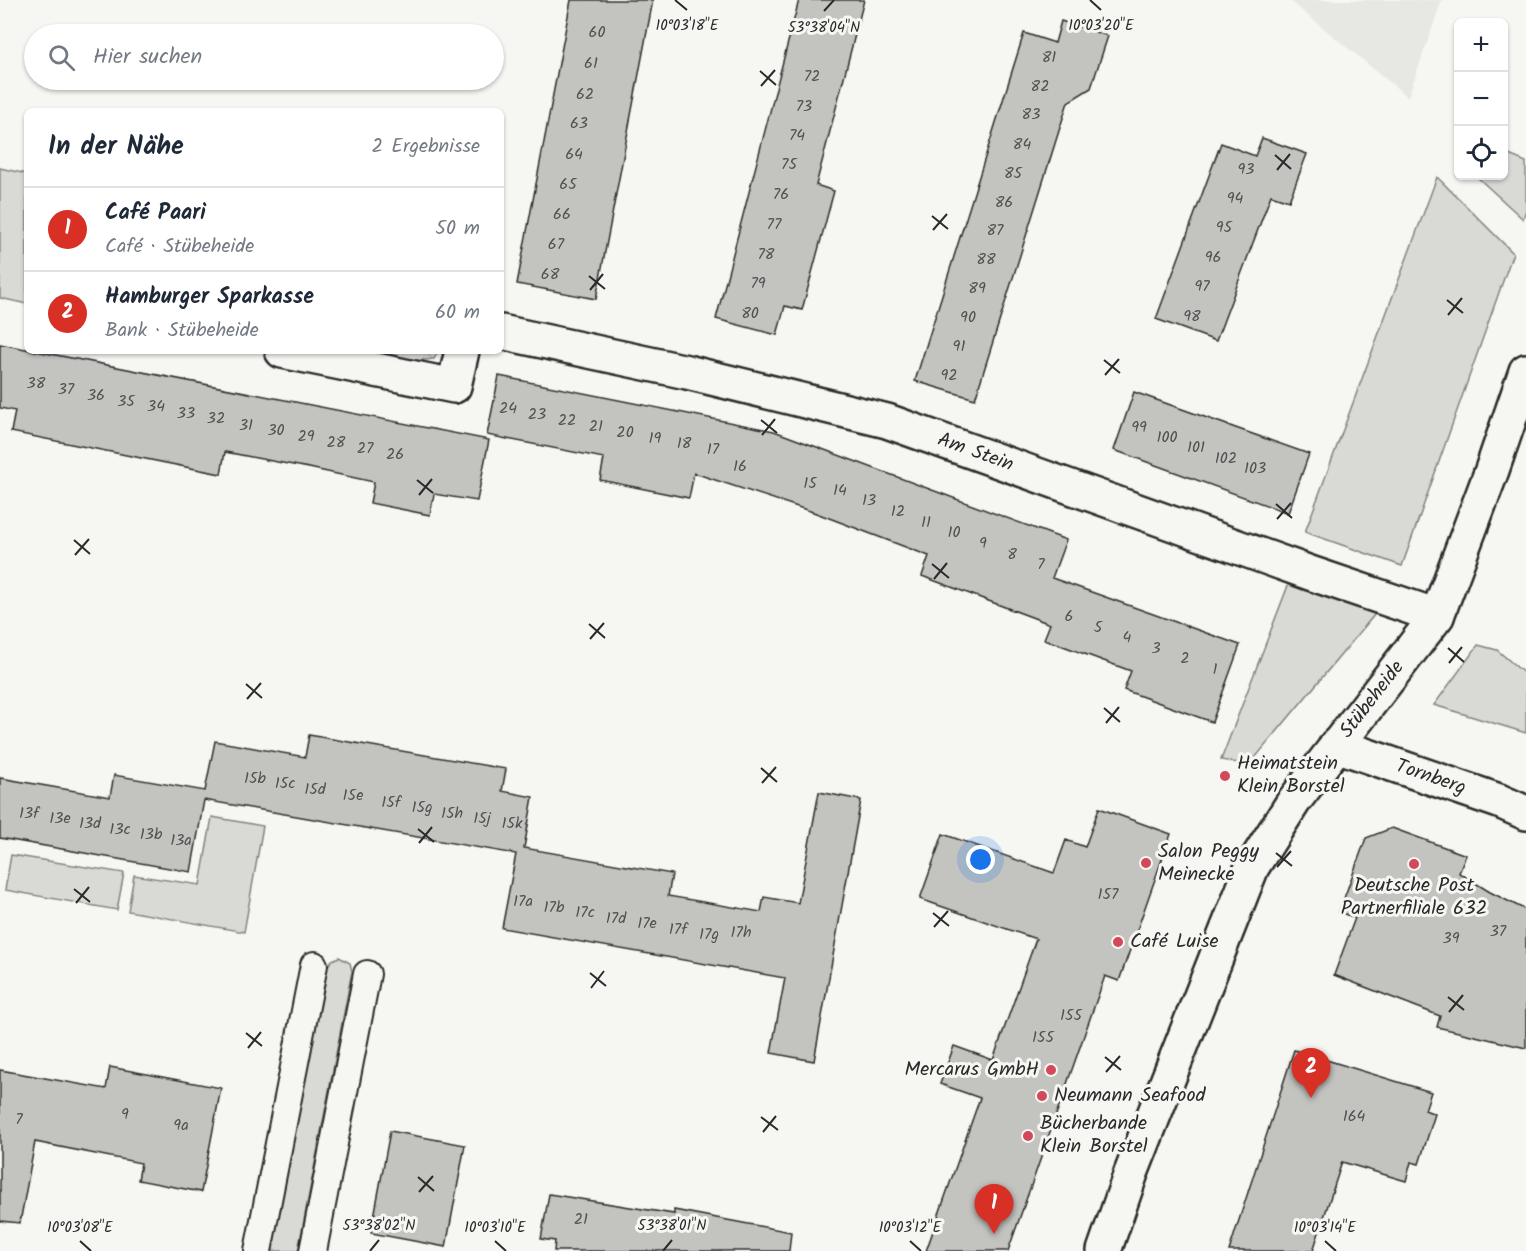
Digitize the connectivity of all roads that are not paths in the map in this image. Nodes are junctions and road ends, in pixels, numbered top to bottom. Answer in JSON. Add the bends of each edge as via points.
{"nodes":[{"id":1,"x":504,"y":333,"type":"edge"},
{"id":2,"x":297,"y":354,"type":"edge"},
{"id":3,"x":461,"y":354,"type":"edge"},
{"id":4,"x":1526,"y":371,"type":"edge"},
{"id":5,"x":1437,"y":616,"type":"junction"},
{"id":6,"x":1336,"y":745,"type":"junction"},
{"id":7,"x":1526,"y":813,"type":"edge"},
{"id":8,"x":314,"y":965,"type":"dead end"},
{"id":9,"x":367,"y":974,"type":"dead end"},
{"id":10,"x":258,"y":1251,"type":"edge"},
{"id":11,"x":313,"y":1251,"type":"edge"},
{"id":12,"x":1104,"y":1251,"type":"edge"}],
"edges":[{"from":1,"to":5,"type":"street","name":"Am Stein","via":[[887,421]]},
{"from":2,"to":3,"type":"street","via":[[454,386]]},
{"from":4,"to":5,"type":"street","name":"Stübeheide"},
{"from":5,"to":6,"type":"street","name":"Stübeheide"},
{"from":6,"to":7,"type":"street","name":"Tornberg"},
{"from":6,"to":12,"type":"street","name":"Stübeheide","via":[[1252,867]]},
{"from":8,"to":10,"type":"lane"},
{"from":9,"to":11,"type":"lane"}]}
